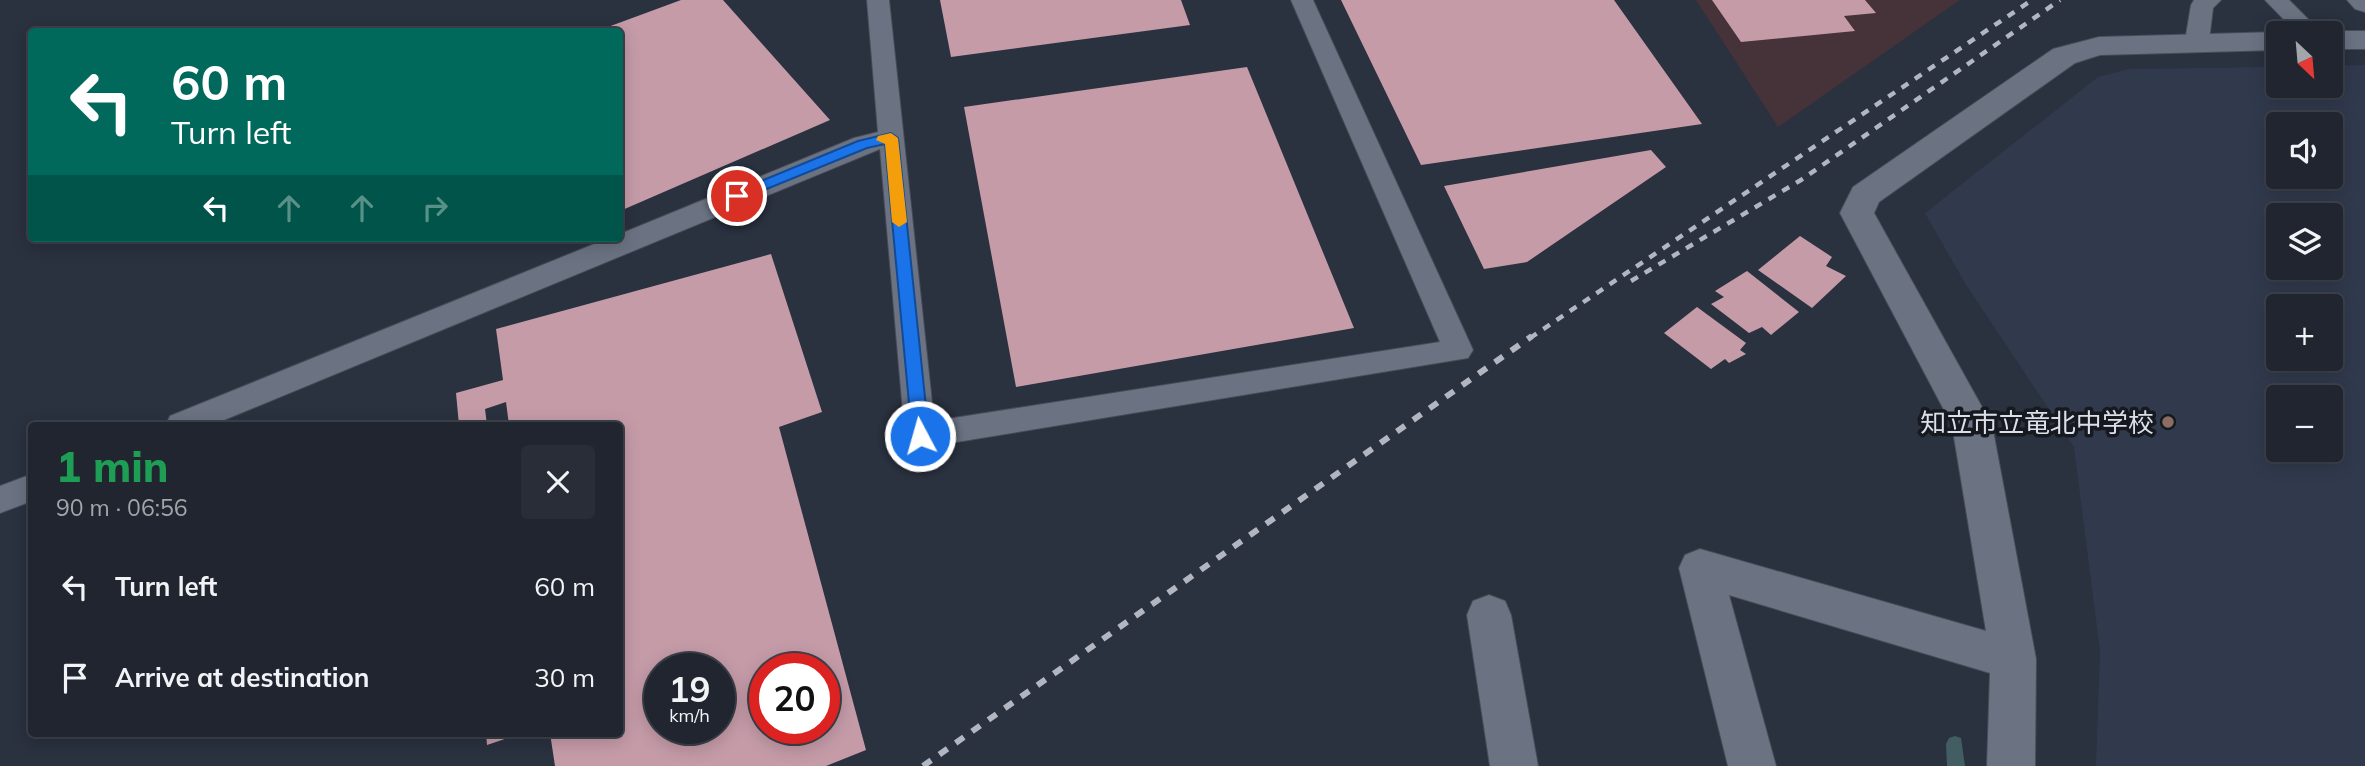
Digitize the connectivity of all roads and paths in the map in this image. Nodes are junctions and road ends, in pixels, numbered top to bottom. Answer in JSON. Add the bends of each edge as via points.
{"nodes":[{"id":1,"x":878,"y":0,"type":"edge"},
{"id":2,"x":1302,"y":0,"type":"edge"},
{"id":3,"x":2210,"y":0,"type":"edge"},
{"id":4,"x":2276,"y":0,"type":"edge"},
{"id":5,"x":2298,"y":21,"type":"edge"},
{"id":6,"x":2343,"y":40,"type":"edge"},
{"id":7,"x":2365,"y":40,"type":"edge"},
{"id":8,"x":2197,"y":41,"type":"junction"},
{"id":9,"x":2266,"y":41,"type":"edge"},
{"id":10,"x":891,"y":138,"type":"junction"},
{"id":11,"x":188,"y":422,"type":"edge"},
{"id":12,"x":28,"y":489,"type":"edge"},
{"id":13,"x":0,"y":500,"type":"edge"},
{"id":14,"x":1489,"y":615,"type":"dead end"},
{"id":15,"x":2013,"y":659,"type":"junction"},
{"id":16,"x":1514,"y":766,"type":"edge"},
{"id":17,"x":1752,"y":766,"type":"edge"},
{"id":18,"x":2011,"y":766,"type":"edge"}],
"edges":[{"from":1,"to":10,"type":"lane"},
{"from":2,"to":10,"type":"lane","via":[[1458,350],[920,436]]},
{"from":3,"to":8,"type":"lane","via":[[2202,5]]},
{"from":4,"to":5,"type":"lane"},
{"from":6,"to":7,"type":"street"},
{"from":8,"to":9,"type":"street"},
{"from":8,"to":15,"type":"street","via":[[2099,46],[2064,55],[1865,195],[1857,213],[1972,425]]},
{"from":10,"to":11,"type":"lane","via":[[863,144]]},
{"from":12,"to":13,"type":"lane"},
{"from":14,"to":16,"type":"street"},
{"from":15,"to":17,"type":"street","via":[[1700,568]]},
{"from":15,"to":18,"type":"street"}]}
